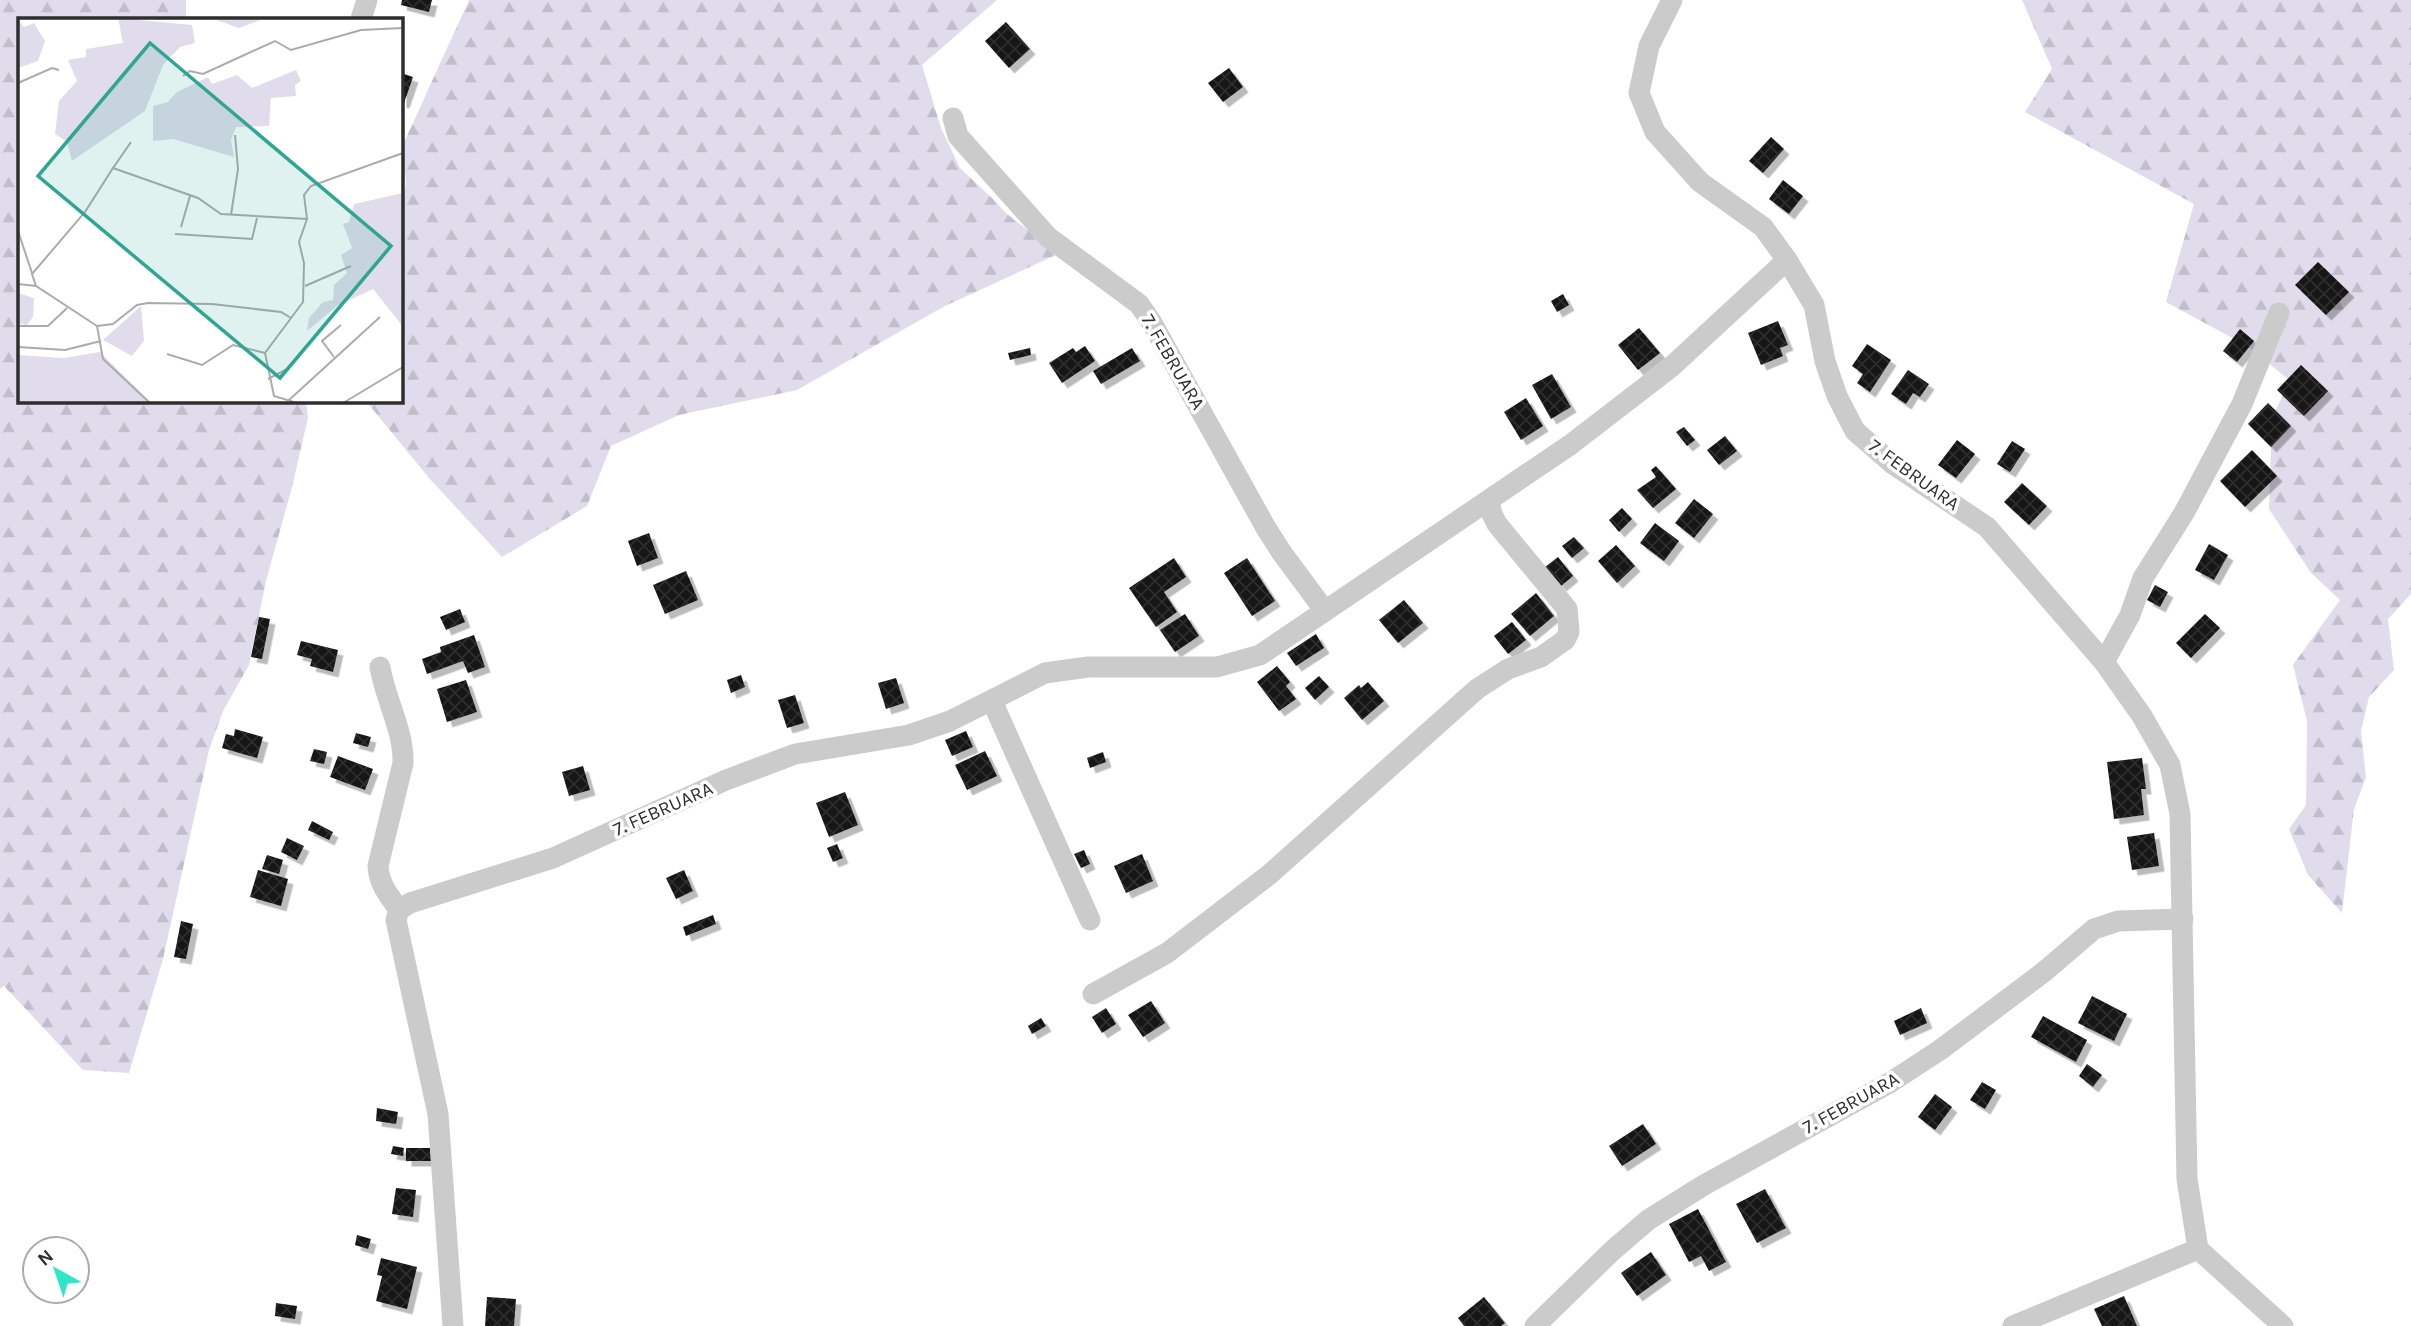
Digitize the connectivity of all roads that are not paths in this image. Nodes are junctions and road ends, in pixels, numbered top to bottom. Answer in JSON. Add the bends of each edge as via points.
{"nodes":[{"id":1,"x":367,"y":0,"type":"edge"},
{"id":2,"x":1672,"y":0,"type":"edge"},
{"id":3,"x":362,"y":18,"type":"edge"},
{"id":4,"x":953,"y":118,"type":"dead end"},
{"id":5,"x":1787,"y":260,"type":"junction"},
{"id":6,"x":2279,"y":313,"type":"dead end"},
{"id":7,"x":1489,"y":501,"type":"junction"},
{"id":8,"x":1325,"y":611,"type":"junction"},
{"id":9,"x":2104,"y":662,"type":"junction"},
{"id":10,"x":380,"y":667,"type":"dead end"},
{"id":11,"x":992,"y":701,"type":"junction"},
{"id":12,"x":399,"y":910,"type":"junction"},
{"id":13,"x":2183,"y":919,"type":"junction"},
{"id":14,"x":1090,"y":920,"type":"dead end"},
{"id":15,"x":1093,"y":994,"type":"dead end"},
{"id":16,"x":2198,"y":1249,"type":"junction"},
{"id":17,"x":453,"y":1326,"type":"edge"},
{"id":18,"x":1535,"y":1326,"type":"edge"},
{"id":19,"x":2013,"y":1326,"type":"edge"},
{"id":20,"x":2283,"y":1326,"type":"edge"}],
"edges":[{"from":1,"to":3,"type":"street"},
{"from":2,"to":5,"type":"street","via":[[1648,46],[1639,93],[1655,132],[1700,182],[1763,227]]},
{"from":4,"to":8,"type":"street","name":"7. FEBRUARA","via":[[958,136],[1037,225],[1139,304],[1266,528]]},
{"from":5,"to":7,"type":"street","name":"7. FEBRUARA","via":[[1670,368],[1570,446]]},
{"from":5,"to":9,"type":"street","name":"7. FEBRUARA","via":[[1814,305],[1825,361],[1855,431],[1893,464],[1987,527]]},
{"from":6,"to":9,"type":"street","via":[[2242,404],[2143,578],[2130,615]]},
{"from":7,"to":8,"type":"street","name":"7. FEBRUARA"},
{"from":7,"to":15,"type":"street","via":[[1497,524],[1567,609],[1565,640],[1476,689],[1270,874],[1167,953]]},
{"from":8,"to":11,"type":"street","name":"7. FEBRUARA","via":[[1260,656],[1237,663],[1068,669],[1045,673]]},
{"from":9,"to":13,"type":"street","name":"7. FEBRUARA","via":[[2170,765],[2180,814]]},
{"from":10,"to":12,"type":"street","via":[[403,746],[403,762],[378,866],[381,884]]},
{"from":11,"to":12,"type":"street","name":"7. FEBRUARA","via":[[909,735],[795,754],[553,858]]},
{"from":11,"to":14,"type":"street"},
{"from":12,"to":17,"type":"street","via":[[396,920],[438,1114]]},
{"from":13,"to":16,"type":"street","name":"7. FEBRUARA","via":[[2187,1179]]},
{"from":13,"to":18,"type":"street","name":"7. FEBRUARA","via":[[2119,921],[2094,929],[2045,971],[1891,1082],[1648,1220]]},
{"from":16,"to":19,"type":"street"},
{"from":16,"to":20,"type":"street"}]}
